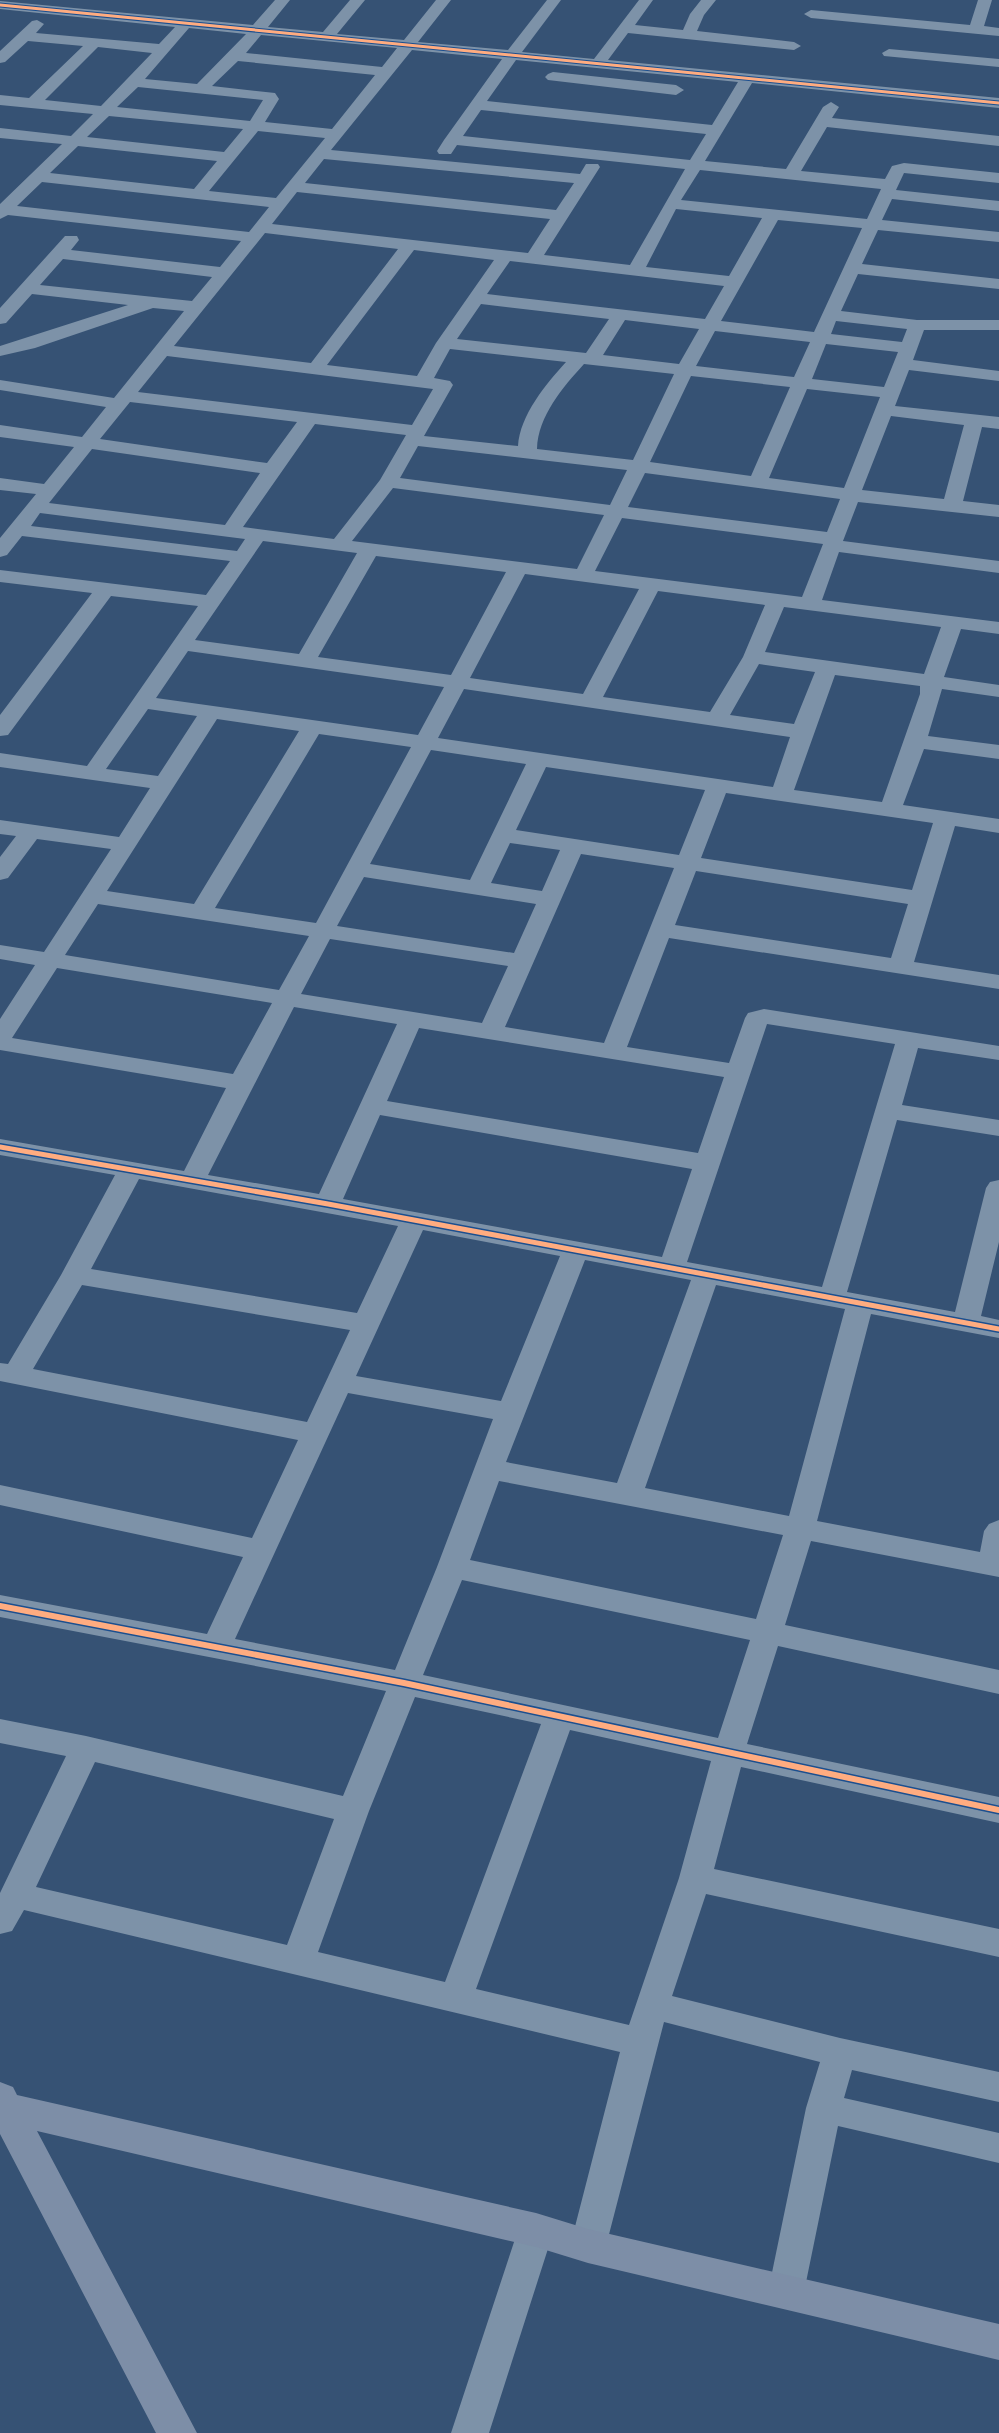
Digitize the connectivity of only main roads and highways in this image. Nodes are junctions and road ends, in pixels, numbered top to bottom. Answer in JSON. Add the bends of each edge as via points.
{"nodes":[{"id":1,"x":2,"y":2104,"type":"edge"},
{"id":2,"x":999,"y":2342,"type":"edge"},
{"id":3,"x":177,"y":2433,"type":"edge"}],
"edges":[{"from":1,"to":2,"type":"main road"},
{"from":1,"to":3,"type":"main road"}]}
